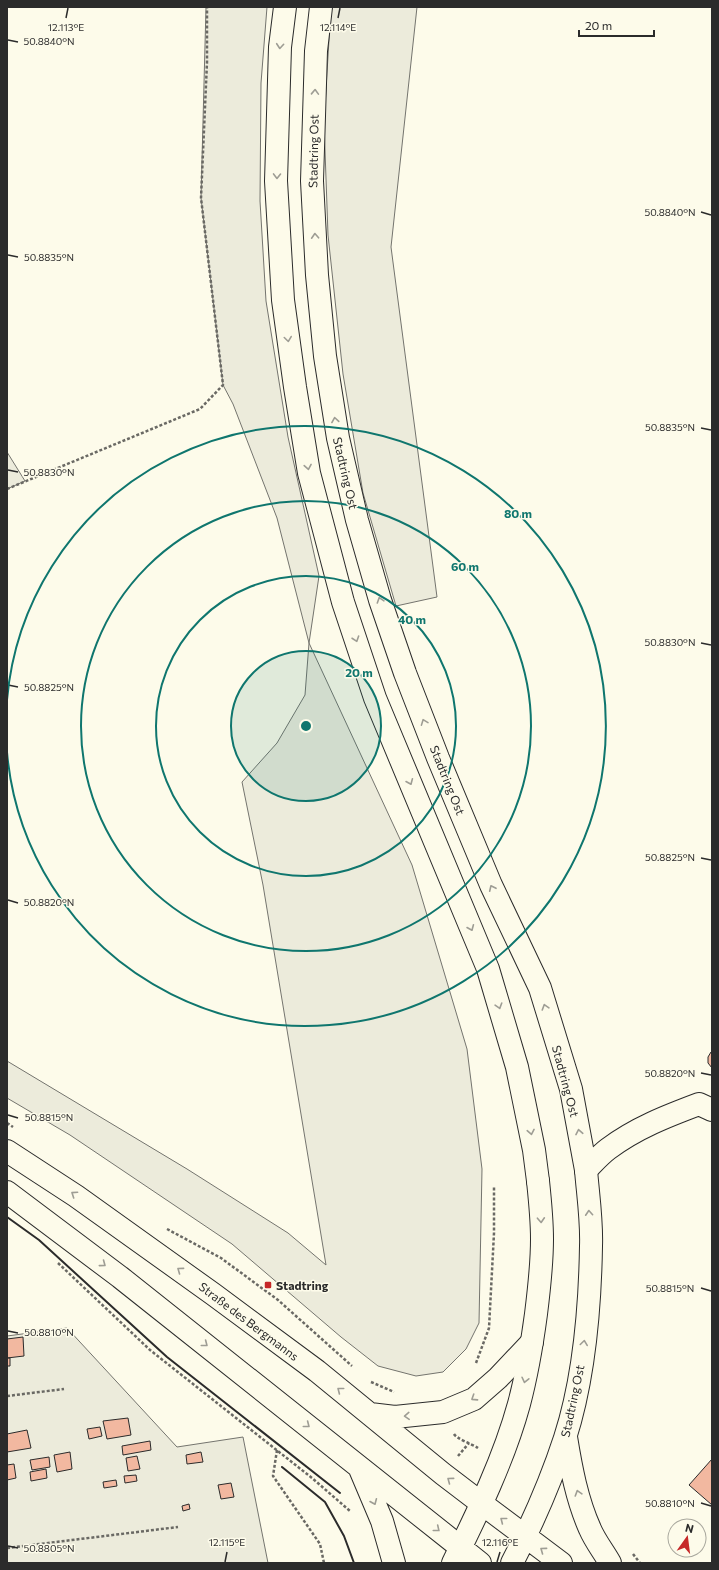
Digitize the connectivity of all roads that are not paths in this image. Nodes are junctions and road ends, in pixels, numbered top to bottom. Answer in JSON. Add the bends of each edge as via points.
{"nodes":[{"id":1,"x":285,"y":7,"type":"edge"},
{"id":2,"x":321,"y":7,"type":"edge"},
{"id":3,"x":712,"y":1110,"type":"edge"},
{"id":4,"x":7,"y":1151,"type":"edge"},
{"id":5,"x":586,"y":1170,"type":"junction"},
{"id":6,"x":7,"y":1192,"type":"edge"},
{"id":7,"x":532,"y":1342,"type":"junction"},
{"id":8,"x":370,"y":1414,"type":"junction"},
{"id":9,"x":566,"y":1436,"type":"junction"},
{"id":10,"x":358,"y":1466,"type":"junction"},
{"id":11,"x":481,"y":1503,"type":"junction"},
{"id":12,"x":525,"y":1537,"type":"junction"},
{"id":13,"x":457,"y":1555,"type":"edge"},
{"id":14,"x":394,"y":1563,"type":"edge"},
{"id":15,"x":480,"y":1563,"type":"edge"},
{"id":16,"x":512,"y":1563,"type":"edge"},
{"id":17,"x":561,"y":1563,"type":"edge"},
{"id":18,"x":610,"y":1563,"type":"edge"}],
"edges":[{"from":1,"to":7,"type":"main road","one_way":true,"via":[[280,47],[277,189],[283,300],[309,473],[343,602],[375,698],[488,968],[517,1067],[534,1150],[542,1239]]},
{"from":5,"to":2,"type":"main road","name":"Stadtring Ost","one_way":true,"via":[[570,1089],[540,988],[491,885],[406,673],[380,600],[357,520],[338,438],[324,349],[312,181],[316,50]]},
{"from":3,"to":5,"type":"main road","via":[[699,1104],[636,1130]]},
{"from":8,"to":4,"type":"main road","name":"Straße des Bergmanns","one_way":true,"via":[[317,1371],[129,1233]]},
{"from":9,"to":5,"type":"main road","name":"Stadtring Ost","one_way":true,"via":[[578,1384],[588,1314],[591,1244]]},
{"from":6,"to":10,"type":"main road","one_way":true,"via":[[120,1277]]},
{"from":7,"to":8,"type":"main road","one_way":true,"via":[[474,1399],[443,1412],[395,1417]]},
{"from":7,"to":11,"type":"main road","one_way":true,"via":[[519,1404],[506,1444]]},
{"from":11,"to":8,"type":"main road","name":"Straße des Bergmanns","one_way":true},
{"from":9,"to":12,"type":"main road","name":"Stadtring Ost","via":[[546,1492]]},
{"from":18,"to":9,"type":"main road","one_way":true,"via":[[590,1530],[582,1507],[573,1479]]},
{"from":10,"to":13,"type":"main road","one_way":true},
{"from":10,"to":14,"type":"main road","one_way":true,"via":[[382,1521]]},
{"from":12,"to":11,"type":"main road","name":"Straße des Bergmanns","one_way":true},
{"from":11,"to":13,"type":"main road"},
{"from":12,"to":16,"type":"main road","name":"Stadtring Ost"},
{"from":17,"to":12,"type":"main road","name":"Straße des Bergmanns","one_way":true},
{"from":13,"to":15,"type":"main road"}]}
